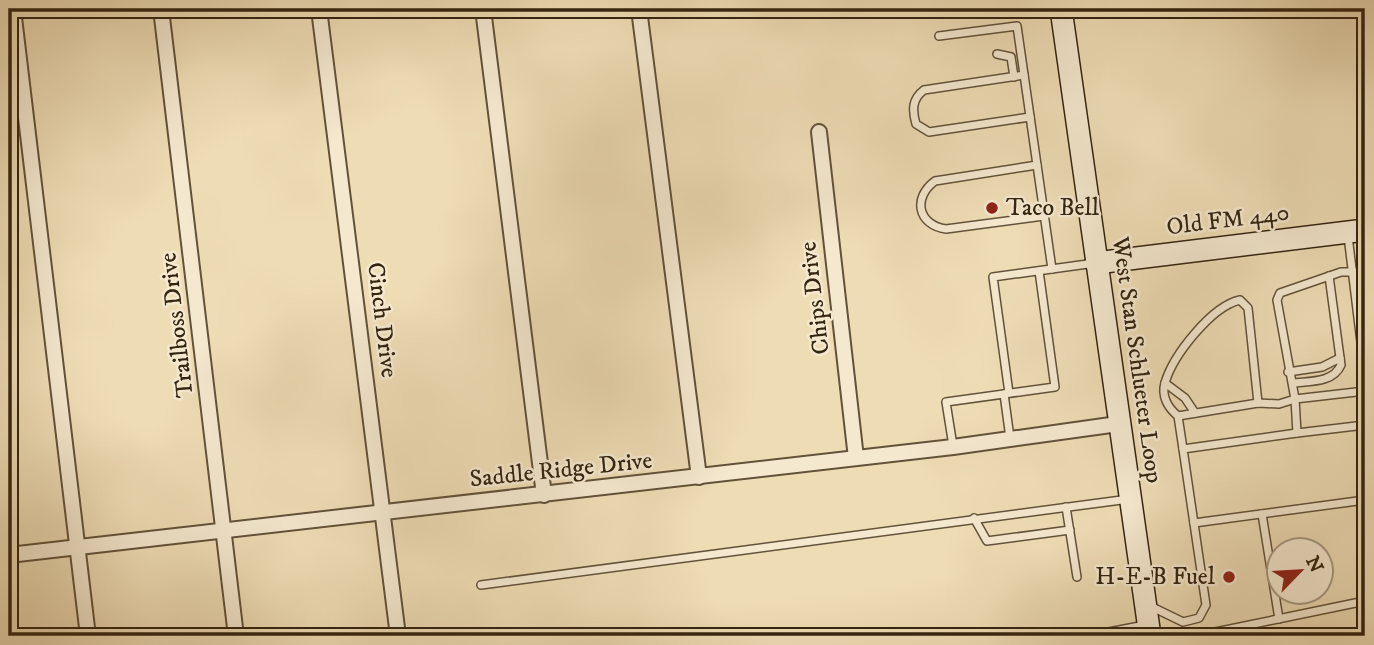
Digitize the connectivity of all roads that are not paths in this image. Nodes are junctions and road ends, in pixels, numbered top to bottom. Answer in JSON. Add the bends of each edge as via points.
{"nodes":[{"id":1,"x":13,"y":9,"type":"edge"},
{"id":2,"x":161,"y":9,"type":"edge"},
{"id":3,"x":319,"y":9,"type":"edge"},
{"id":4,"x":483,"y":9,"type":"edge"},
{"id":5,"x":639,"y":9,"type":"edge"},
{"id":6,"x":1061,"y":9,"type":"edge"},
{"id":7,"x":939,"y":36,"type":"dead end"},
{"id":8,"x":997,"y":54,"type":"dead end"},
{"id":9,"x":1024,"y":75,"type":"junction"},
{"id":10,"x":1014,"y":76,"type":"junction"},
{"id":11,"x":1030,"y":117,"type":"junction"},
{"id":12,"x":819,"y":132,"type":"dead end"},
{"id":13,"x":1037,"y":165,"type":"junction"},
{"id":14,"x":1044,"y":216,"type":"junction"},
{"id":15,"x":1357,"y":231,"type":"edge"},
{"id":16,"x":1096,"y":263,"type":"junction"},
{"id":17,"x":1052,"y":269,"type":"junction"},
{"id":18,"x":1039,"y":271,"type":"junction"},
{"id":19,"x":1365,"y":272,"type":"edge"},
{"id":20,"x":1353,"y":274,"type":"junction"},
{"id":21,"x":1329,"y":276,"type":"junction"},
{"id":22,"x":1340,"y":359,"type":"junction"},
{"id":23,"x":1288,"y":372,"type":"junction"},
{"id":24,"x":1365,"y":374,"type":"edge"},
{"id":25,"x":1165,"y":383,"type":"junction"},
{"id":26,"x":1293,"y":383,"type":"junction"},
{"id":27,"x":1365,"y":390,"type":"edge"},
{"id":28,"x":1007,"y":394,"type":"junction"},
{"id":29,"x":1294,"y":399,"type":"junction"},
{"id":30,"x":1258,"y":403,"type":"junction"},
{"id":31,"x":1195,"y":413,"type":"junction"},
{"id":32,"x":1178,"y":416,"type":"junction"},
{"id":33,"x":1118,"y":424,"type":"junction"},
{"id":34,"x":1365,"y":425,"type":"edge"},
{"id":35,"x":1297,"y":433,"type":"junction"},
{"id":36,"x":1010,"y":440,"type":"junction"},
{"id":37,"x":953,"y":447,"type":"junction"},
{"id":38,"x":1183,"y":449,"type":"junction"},
{"id":39,"x":856,"y":458,"type":"junction"},
{"id":40,"x":699,"y":477,"type":"junction"},
{"id":41,"x":544,"y":495,"type":"junction"},
{"id":42,"x":1131,"y":499,"type":"junction"},
{"id":43,"x":1365,"y":500,"type":"edge"},
{"id":44,"x":1066,"y":507,"type":"junction"},
{"id":45,"x":383,"y":513,"type":"junction"},
{"id":46,"x":1262,"y":514,"type":"junction"},
{"id":47,"x":974,"y":518,"type":"junction"},
{"id":48,"x":1194,"y":523,"type":"junction"},
{"id":49,"x":1070,"y":530,"type":"junction"},
{"id":50,"x":225,"y":531,"type":"junction"},
{"id":51,"x":77,"y":548,"type":"junction"},
{"id":52,"x":9,"y":555,"type":"edge"},
{"id":53,"x":1077,"y":577,"type":"dead end"},
{"id":54,"x":481,"y":585,"type":"dead end"},
{"id":55,"x":1365,"y":601,"type":"edge"},
{"id":56,"x":1204,"y":612,"type":"junction"},
{"id":57,"x":1279,"y":619,"type":"junction"},
{"id":58,"x":1148,"y":621,"type":"edge"},
{"id":59,"x":1205,"y":635,"type":"edge"},
{"id":60,"x":88,"y":636,"type":"edge"},
{"id":61,"x":236,"y":636,"type":"edge"},
{"id":62,"x":398,"y":636,"type":"edge"},
{"id":63,"x":1088,"y":636,"type":"edge"},
{"id":64,"x":1196,"y":636,"type":"edge"}],
"edges":[{"from":1,"to":51,"type":"street"},
{"from":2,"to":50,"type":"street","name":"Trailboss Drive"},
{"from":3,"to":45,"type":"street","name":"Cinch Drive"},
{"from":4,"to":41,"type":"street"},
{"from":5,"to":40,"type":"street"},
{"from":6,"to":16,"type":"main road","name":"West Stan Schlueter Loop"},
{"from":7,"to":9,"type":"lane","via":[[1017,26]]},
{"from":8,"to":10,"type":"lane","via":[[1011,57]]},
{"from":9,"to":10,"type":"lane"},
{"from":9,"to":11,"type":"lane"},
{"from":10,"to":11,"type":"lane","via":[[924,90],[914,100],[916,124],[929,132]]},
{"from":11,"to":13,"type":"lane"},
{"from":12,"to":39,"type":"street","name":"Chips Drive"},
{"from":13,"to":14,"type":"lane"},
{"from":13,"to":14,"type":"lane","via":[[935,181],[920,197],[924,218],[932,227]]},
{"from":14,"to":17,"type":"lane"},
{"from":15,"to":16,"type":"main road","name":"Old FM 440"},
{"from":15,"to":20,"type":"lane"},
{"from":16,"to":17,"type":"lane"},
{"from":16,"to":33,"type":"main road","name":"West Stan Schlueter Loop"},
{"from":17,"to":18,"type":"lane"},
{"from":18,"to":28,"type":"lane","via":[[993,277]]},
{"from":18,"to":28,"type":"lane","via":[[1055,387]]},
{"from":19,"to":20,"type":"lane"},
{"from":20,"to":21,"type":"lane"},
{"from":20,"to":24,"type":"lane"},
{"from":21,"to":22,"type":"lane"},
{"from":21,"to":23,"type":"lane","via":[[1280,293],[1277,300]]},
{"from":22,"to":23,"type":"lane"},
{"from":22,"to":26,"type":"lane","via":[[1334,376]]},
{"from":23,"to":26,"type":"lane"},
{"from":25,"to":30,"type":"lane","via":[[1211,316],[1227,303],[1240,300],[1248,308]]},
{"from":25,"to":31,"type":"lane","via":[[1185,398]]},
{"from":25,"to":32,"type":"lane","via":[[1169,408]]},
{"from":26,"to":29,"type":"lane"},
{"from":27,"to":29,"type":"lane"},
{"from":28,"to":36,"type":"lane"},
{"from":28,"to":37,"type":"lane","via":[[946,402]]},
{"from":29,"to":30,"type":"lane"},
{"from":29,"to":35,"type":"lane"},
{"from":30,"to":31,"type":"lane"},
{"from":31,"to":32,"type":"lane"},
{"from":32,"to":38,"type":"lane"},
{"from":33,"to":36,"type":"street","name":"Saddle Ridge Drive"},
{"from":33,"to":42,"type":"main road","name":"West Stan Schlueter Loop"},
{"from":34,"to":35,"type":"lane"},
{"from":35,"to":38,"type":"lane"},
{"from":36,"to":37,"type":"street","name":"Saddle Ridge Drive"},
{"from":37,"to":39,"type":"street","name":"Saddle Ridge Drive"},
{"from":38,"to":48,"type":"lane"},
{"from":39,"to":40,"type":"street","name":"Saddle Ridge Drive"},
{"from":40,"to":41,"type":"street","name":"Saddle Ridge Drive"},
{"from":41,"to":45,"type":"street","name":"Saddle Ridge Drive"},
{"from":42,"to":44,"type":"lane"},
{"from":42,"to":58,"type":"main road","name":"West Stan Schlueter Loop"},
{"from":43,"to":46,"type":"lane"},
{"from":44,"to":47,"type":"lane"},
{"from":44,"to":49,"type":"lane"},
{"from":45,"to":50,"type":"street","name":"Saddle Ridge Drive"},
{"from":45,"to":62,"type":"street","name":"Cinch Drive"},
{"from":46,"to":48,"type":"lane"},
{"from":46,"to":57,"type":"lane"},
{"from":47,"to":49,"type":"lane","via":[[987,541]]},
{"from":47,"to":54,"type":"lane"},
{"from":48,"to":56,"type":"lane"},
{"from":49,"to":53,"type":"lane"},
{"from":50,"to":51,"type":"street","name":"Saddle Ridge Drive"},
{"from":50,"to":61,"type":"street","name":"Trailboss Drive"},
{"from":51,"to":52,"type":"street","name":"Saddle Ridge Drive"},
{"from":51,"to":60,"type":"street"},
{"from":55,"to":57,"type":"lane"},
{"from":56,"to":58,"type":"lane","via":[[1191,622]]},
{"from":56,"to":59,"type":"lane"},
{"from":57,"to":59,"type":"lane"},
{"from":58,"to":63,"type":"lane"},
{"from":59,"to":64,"type":"lane"}]}
